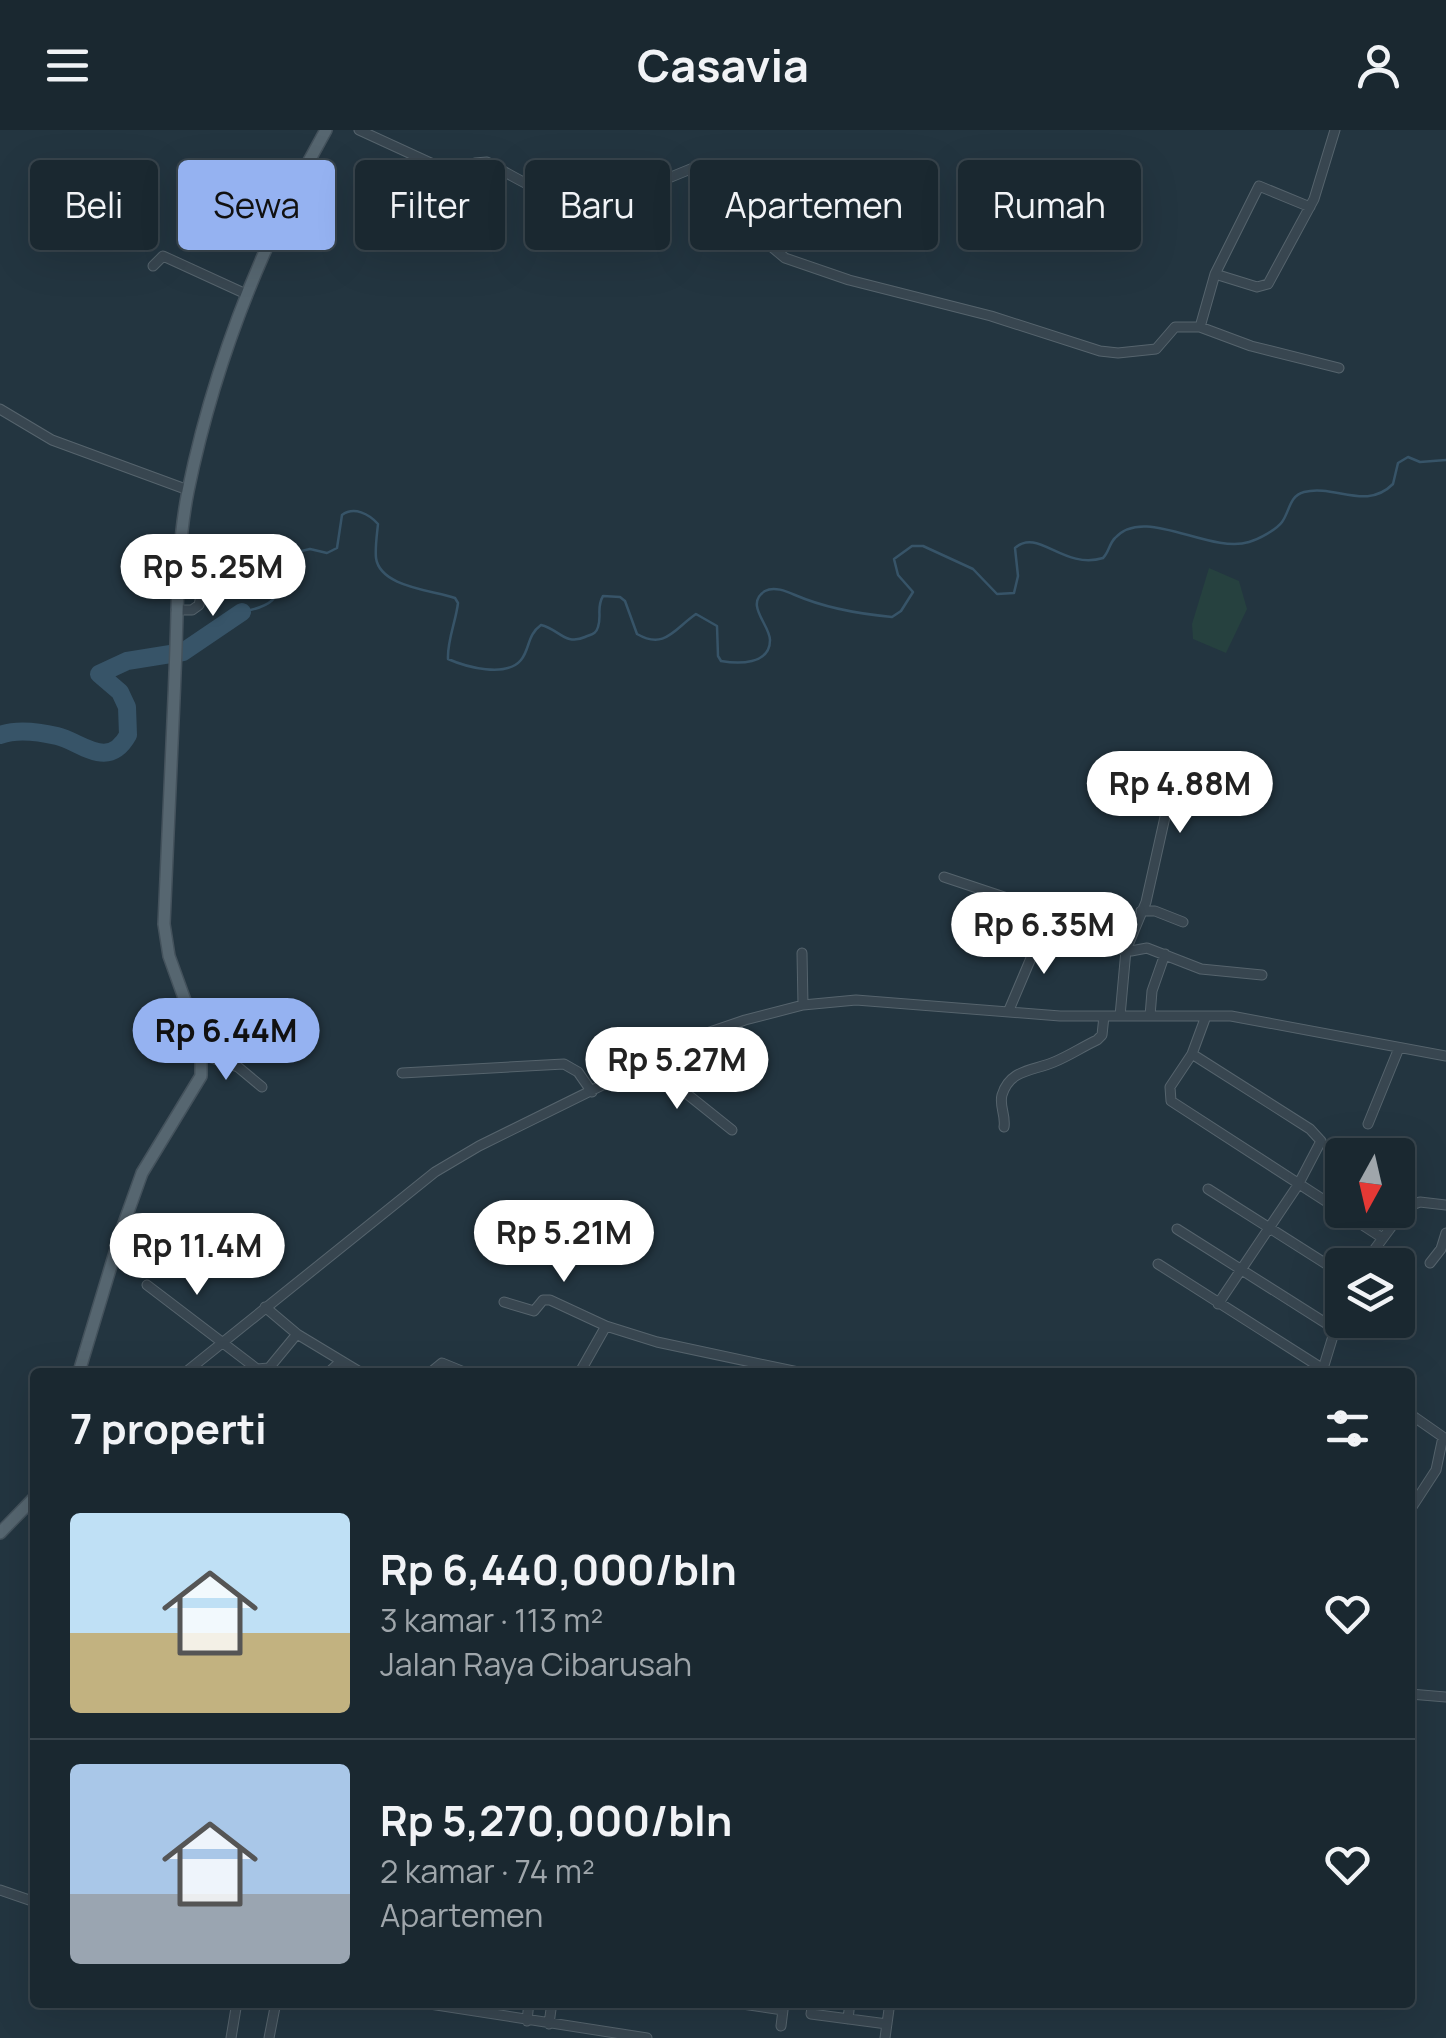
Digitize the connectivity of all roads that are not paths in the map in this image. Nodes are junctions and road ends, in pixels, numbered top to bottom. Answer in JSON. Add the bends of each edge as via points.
{"nodes":[{"id":1,"x":326,"y":130,"type":"edge"},
{"id":2,"x":358,"y":130,"type":"edge"},
{"id":3,"x":1336,"y":130,"type":"edge"},
{"id":4,"x":1310,"y":208,"type":"junction"},
{"id":5,"x":152,"y":266,"type":"dead end"},
{"id":6,"x":1215,"y":274,"type":"junction"},
{"id":7,"x":246,"y":294,"type":"junction"},
{"id":8,"x":1200,"y":326,"type":"junction"},
{"id":9,"x":1339,"y":368,"type":"dead end"},
{"id":10,"x":0,"y":409,"type":"edge"},
{"id":11,"x":188,"y":490,"type":"junction"},
{"id":12,"x":205,"y":578,"type":"dead end"},
{"id":13,"x":176,"y":610,"type":"junction"},
{"id":14,"x":1169,"y":799,"type":"dead end"},
{"id":15,"x":944,"y":877,"type":"dead end"},
{"id":16,"x":1141,"y":911,"type":"junction"},
{"id":17,"x":1052,"y":922,"type":"junction"},
{"id":18,"x":1184,"y":922,"type":"dead end"},
{"id":19,"x":1126,"y":950,"type":"junction"},
{"id":20,"x":802,"y":953,"type":"dead end"},
{"id":21,"x":1165,"y":954,"type":"junction"},
{"id":22,"x":1262,"y":975,"type":"dead end"},
{"id":23,"x":804,"y":1005,"type":"junction"},
{"id":24,"x":1009,"y":1010,"type":"junction"},
{"id":25,"x":1104,"y":1016,"type":"junction"},
{"id":26,"x":1120,"y":1016,"type":"junction"},
{"id":27,"x":1150,"y":1016,"type":"junction"},
{"id":28,"x":1206,"y":1016,"type":"junction"},
{"id":29,"x":1398,"y":1048,"type":"junction"},
{"id":30,"x":1445,"y":1052,"type":"edge"},
{"id":31,"x":1192,"y":1054,"type":"junction"},
{"id":32,"x":203,"y":1055,"type":"junction"},
{"id":33,"x":656,"y":1059,"type":"junction"},
{"id":34,"x":402,"y":1073,"type":"dead end"},
{"id":35,"x":262,"y":1087,"type":"dead end"},
{"id":36,"x":592,"y":1092,"type":"junction"},
{"id":37,"x":1368,"y":1124,"type":"dead end"},
{"id":38,"x":1004,"y":1126,"type":"dead end"},
{"id":39,"x":732,"y":1130,"type":"dead end"},
{"id":40,"x":1298,"y":1184,"type":"junction"},
{"id":41,"x":1208,"y":1188,"type":"dead end"},
{"id":42,"x":1446,"y":1205,"type":"edge"},
{"id":43,"x":1268,"y":1227,"type":"junction"},
{"id":44,"x":1177,"y":1229,"type":"dead end"},
{"id":45,"x":1446,"y":1234,"type":"edge"},
{"id":46,"x":1381,"y":1237,"type":"junction"},
{"id":47,"x":1374,"y":1248,"type":"edge"},
{"id":48,"x":1325,"y":1263,"type":"edge"},
{"id":49,"x":1430,"y":1263,"type":"dead end"},
{"id":50,"x":1158,"y":1264,"type":"dead end"},
{"id":51,"x":1241,"y":1270,"type":"junction"},
{"id":52,"x":147,"y":1285,"type":"dead end"},
{"id":53,"x":504,"y":1302,"type":"dead end"},
{"id":54,"x":1218,"y":1304,"type":"junction"},
{"id":55,"x":265,"y":1307,"type":"junction"},
{"id":56,"x":1325,"y":1323,"type":"edge"},
{"id":57,"x":606,"y":1326,"type":"junction"},
{"id":58,"x":297,"y":1334,"type":"junction"},
{"id":59,"x":1332,"y":1338,"type":"edge"},
{"id":60,"x":220,"y":1343,"type":"junction"},
{"id":61,"x":341,"y":1360,"type":"junction"},
{"id":62,"x":80,"y":1368,"type":"edge"},
{"id":63,"x":191,"y":1368,"type":"edge"},
{"id":64,"x":256,"y":1368,"type":"edge"},
{"id":65,"x":267,"y":1368,"type":"edge"},
{"id":66,"x":334,"y":1368,"type":"edge"},
{"id":67,"x":354,"y":1368,"type":"edge"},
{"id":68,"x":582,"y":1368,"type":"edge"},
{"id":69,"x":775,"y":1368,"type":"edge"},
{"id":70,"x":1317,"y":1368,"type":"edge"},
{"id":71,"x":1323,"y":1368,"type":"edge"},
{"id":72,"x":1415,"y":1417,"type":"edge"},
{"id":73,"x":1415,"y":1502,"type":"edge"},
{"id":74,"x":30,"y":1503,"type":"edge"},
{"id":75,"x":0,"y":1533,"type":"edge"},
{"id":76,"x":1415,"y":1694,"type":"edge"},
{"id":77,"x":1446,"y":1697,"type":"edge"},
{"id":78,"x":0,"y":1890,"type":"edge"},
{"id":79,"x":30,"y":1900,"type":"edge"},
{"id":80,"x":237,"y":2008,"type":"edge"},
{"id":81,"x":275,"y":2008,"type":"edge"},
{"id":82,"x":451,"y":2008,"type":"edge"},
{"id":83,"x":528,"y":2008,"type":"edge"},
{"id":84,"x":551,"y":2008,"type":"edge"},
{"id":85,"x":784,"y":2008,"type":"edge"},
{"id":86,"x":812,"y":2008,"type":"edge"},
{"id":87,"x":849,"y":2008,"type":"edge"},
{"id":88,"x":889,"y":2008,"type":"edge"},
{"id":89,"x":848,"y":2019,"type":"junction"},
{"id":90,"x":526,"y":2021,"type":"junction"},
{"id":91,"x":550,"y":2024,"type":"junction"},
{"id":92,"x":887,"y":2024,"type":"junction"},
{"id":93,"x":781,"y":2026,"type":"dead end"},
{"id":94,"x":231,"y":2038,"type":"edge"},
{"id":95,"x":269,"y":2038,"type":"edge"},
{"id":96,"x":646,"y":2038,"type":"edge"},
{"id":97,"x":885,"y":2038,"type":"edge"}],
"edges":[{"from":1,"to":7,"type":"main road"},
{"from":2,"to":8,"type":"street","via":[[458,176],[486,162],[555,196],[591,205],[693,168],[714,167],[728,176],[761,238],[784,258],[1100,351],[1156,349],[1175,328]]},
{"from":3,"to":4,"type":"street"},
{"from":4,"to":6,"type":"street","via":[[1265,286]]},
{"from":4,"to":6,"type":"street","via":[[1259,186]]},
{"from":5,"to":7,"type":"street","via":[[163,256]]},
{"from":6,"to":8,"type":"street"},
{"from":7,"to":11,"type":"main road","via":[[210,396]]},
{"from":8,"to":9,"type":"street"},
{"from":10,"to":11,"type":"street","via":[[52,440]]},
{"from":11,"to":13,"type":"main road"},
{"from":12,"to":13,"type":"street","via":[[199,605]]},
{"from":13,"to":32,"type":"main road","via":[[165,932]]},
{"from":14,"to":16,"type":"street"},
{"from":15,"to":17,"type":"street"},
{"from":16,"to":18,"type":"street"},
{"from":16,"to":19,"type":"street"},
{"from":17,"to":19,"type":"street"},
{"from":17,"to":24,"type":"street"},
{"from":19,"to":21,"type":"street"},
{"from":19,"to":26,"type":"street"},
{"from":20,"to":23,"type":"street"},
{"from":21,"to":22,"type":"street","via":[[1201,969]]},
{"from":21,"to":27,"type":"street"},
{"from":23,"to":24,"type":"street","via":[[856,1000]]},
{"from":23,"to":33,"type":"street","via":[[728,1026]]},
{"from":24,"to":25,"type":"street"},
{"from":25,"to":26,"type":"street"},
{"from":25,"to":38,"type":"street","via":[[1097,1040],[1056,1062],[1022,1070],[1010,1082],[1000,1102]]},
{"from":26,"to":27,"type":"street"},
{"from":27,"to":28,"type":"street"},
{"from":28,"to":29,"type":"street","via":[[1249,1018]]},
{"from":28,"to":31,"type":"street"},
{"from":29,"to":30,"type":"street"},
{"from":29,"to":37,"type":"street"},
{"from":31,"to":40,"type":"street","via":[[1319,1136]]},
{"from":31,"to":40,"type":"street","via":[[1170,1088],[1171,1101]]},
{"from":32,"to":35,"type":"street","via":[[238,1067]]},
{"from":32,"to":62,"type":"main road","via":[[197,1086],[131,1202]]},
{"from":33,"to":36,"type":"street"},
{"from":33,"to":39,"type":"street"},
{"from":34,"to":36,"type":"street","via":[[564,1064]]},
{"from":36,"to":55,"type":"street","via":[[435,1172]]},
{"from":40,"to":43,"type":"street"},
{"from":40,"to":46,"type":"street"},
{"from":41,"to":43,"type":"street"},
{"from":42,"to":46,"type":"street","via":[[1410,1204]]},
{"from":43,"to":48,"type":"street"},
{"from":43,"to":51,"type":"street"},
{"from":44,"to":51,"type":"street"},
{"from":45,"to":49,"type":"street"},
{"from":46,"to":47,"type":"street"},
{"from":50,"to":54,"type":"street"},
{"from":51,"to":54,"type":"street"},
{"from":51,"to":56,"type":"street"},
{"from":52,"to":60,"type":"street"},
{"from":53,"to":57,"type":"street","via":[[534,1312],[550,1300]]},
{"from":54,"to":70,"type":"street"},
{"from":55,"to":58,"type":"street"},
{"from":55,"to":60,"type":"street"},
{"from":57,"to":68,"type":"street"},
{"from":57,"to":69,"type":"street"},
{"from":58,"to":61,"type":"street"},
{"from":58,"to":65,"type":"street"},
{"from":59,"to":71,"type":"street"},
{"from":60,"to":63,"type":"street"},
{"from":60,"to":64,"type":"street"},
{"from":61,"to":66,"type":"street"},
{"from":61,"to":67,"type":"street"},
{"from":72,"to":73,"type":"street","via":[[1443,1437],[1436,1470]]},
{"from":74,"to":75,"type":"main road"},
{"from":76,"to":77,"type":"street"},
{"from":78,"to":79,"type":"street"},
{"from":80,"to":94,"type":"street"},
{"from":81,"to":95,"type":"street"},
{"from":82,"to":90,"type":"street"},
{"from":83,"to":90,"type":"street"},
{"from":84,"to":91,"type":"street"},
{"from":85,"to":93,"type":"street"},
{"from":86,"to":89,"type":"street","via":[[811,2014]]},
{"from":87,"to":89,"type":"street"},
{"from":88,"to":92,"type":"street"},
{"from":89,"to":92,"type":"street"},
{"from":90,"to":91,"type":"street"},
{"from":91,"to":96,"type":"street"},
{"from":92,"to":97,"type":"street"}]}
